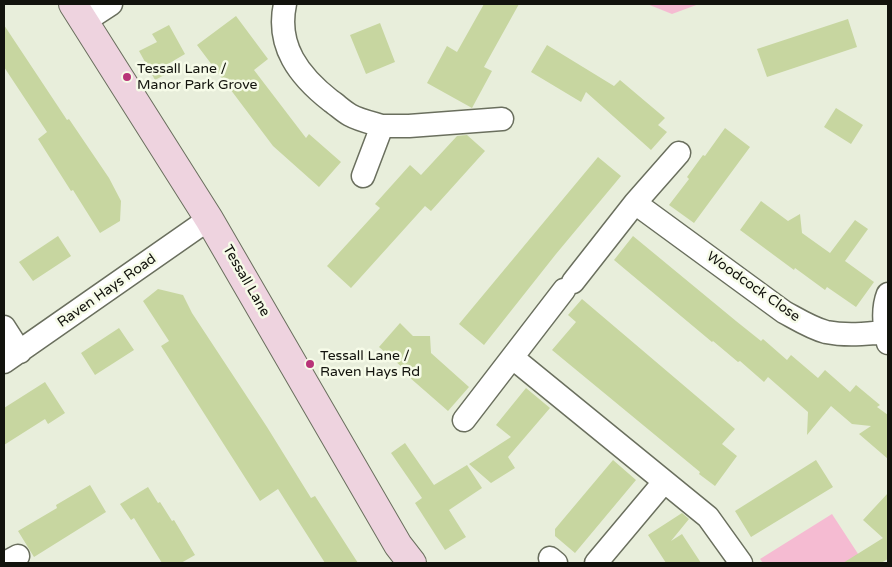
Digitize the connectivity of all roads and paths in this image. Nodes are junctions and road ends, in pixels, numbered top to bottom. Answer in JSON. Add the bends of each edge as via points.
{"nodes":[{"id":1,"x":111,"y":4,"type":"edge"},
{"id":2,"x":285,"y":4,"type":"edge"},
{"id":3,"x":79,"y":13,"type":"edge"},
{"id":4,"x":502,"y":119,"type":"dead end"},
{"id":5,"x":382,"y":126,"type":"junction"},
{"id":6,"x":679,"y":153,"type":"dead end"},
{"id":7,"x":363,"y":176,"type":"dead end"},
{"id":8,"x":635,"y":202,"type":"junction"},
{"id":9,"x":210,"y":219,"type":"junction"},
{"id":10,"x":888,"y":294,"type":"edge"},
{"id":11,"x":4,"y":327,"type":"edge"},
{"id":12,"x":887,"y":337,"type":"edge"},
{"id":13,"x":12,"y":357,"type":"edge"},
{"id":14,"x":513,"y":358,"type":"junction"},
{"id":15,"x":464,"y":420,"type":"dead end"},
{"id":16,"x":664,"y":482,"type":"junction"},
{"id":17,"x":412,"y":563,"type":"edge"},
{"id":18,"x":596,"y":563,"type":"edge"},
{"id":19,"x":741,"y":563,"type":"edge"}],
"edges":[{"from":1,"to":3,"type":"street"},
{"from":2,"to":5,"type":"street","via":[[282,18],[285,42],[296,66],[321,93],[350,115]]},
{"from":3,"to":9,"type":"street","name":"Tessall Lane"},
{"from":4,"to":5,"type":"street"},
{"from":5,"to":7,"type":"street"},
{"from":6,"to":8,"type":"street"},
{"from":8,"to":12,"type":"street","name":"Woodcock Close","via":[[805,324],[826,332]]},
{"from":8,"to":14,"type":"street"},
{"from":9,"to":13,"type":"street","name":"Raven Hays Road"},
{"from":9,"to":17,"type":"street","name":"Tessall Lane","via":[[398,545]]},
{"from":10,"to":12,"type":"street","via":[[885,314]]},
{"from":11,"to":13,"type":"street"},
{"from":14,"to":15,"type":"street"},
{"from":14,"to":16,"type":"street"},
{"from":16,"to":18,"type":"street"},
{"from":16,"to":19,"type":"street","via":[[708,517]]}]}
